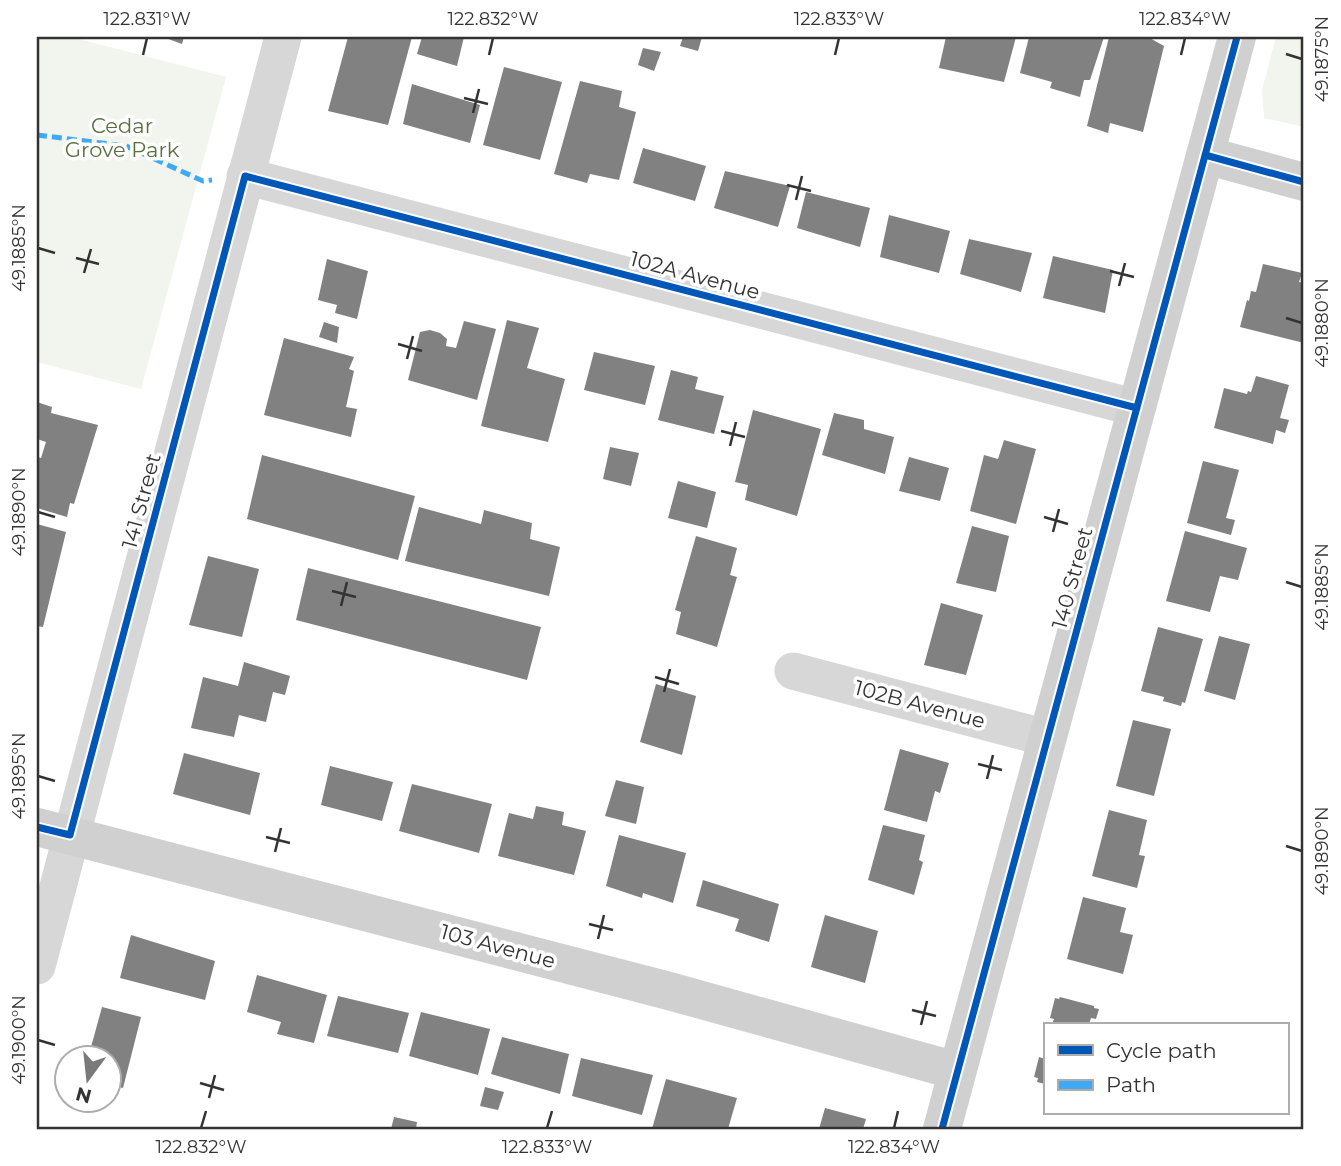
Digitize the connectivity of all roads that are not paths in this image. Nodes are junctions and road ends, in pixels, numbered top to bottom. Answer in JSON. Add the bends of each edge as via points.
{"nodes":[{"id":1,"x":283,"y":37,"type":"edge"},
{"id":2,"x":1237,"y":37,"type":"edge"},
{"id":3,"x":1205,"y":155,"type":"junction"},
{"id":4,"x":245,"y":176,"type":"junction"},
{"id":5,"x":1304,"y":182,"type":"edge"},
{"id":6,"x":1137,"y":408,"type":"junction"},
{"id":7,"x":793,"y":671,"type":"dead end"},
{"id":8,"x":1047,"y":738,"type":"junction"},
{"id":9,"x":54,"y":831,"type":"edge"},
{"id":10,"x":37,"y":966,"type":"edge"},
{"id":11,"x":957,"y":1071,"type":"junction"},
{"id":12,"x":942,"y":1129,"type":"edge"}],
"edges":[{"from":1,"to":4,"type":"street","name":"141 Street"},
{"from":2,"to":3,"type":"main road","name":"140 Street"},
{"from":3,"to":5,"type":"main road"},
{"from":3,"to":6,"type":"main road","name":"140 Street"},
{"from":4,"to":6,"type":"street","name":"102A Avenue"},
{"from":4,"to":9,"type":"street","name":"141 Street"},
{"from":6,"to":8,"type":"main road","name":"140 Street"},
{"from":7,"to":8,"type":"street","name":"102B Avenue"},
{"from":8,"to":11,"type":"main road","name":"140 Street"},
{"from":9,"to":10,"type":"street","name":"141 Street"},
{"from":9,"to":11,"type":"main road","name":"103 Avenue"},
{"from":11,"to":12,"type":"main road","name":"140 Street"}]}
